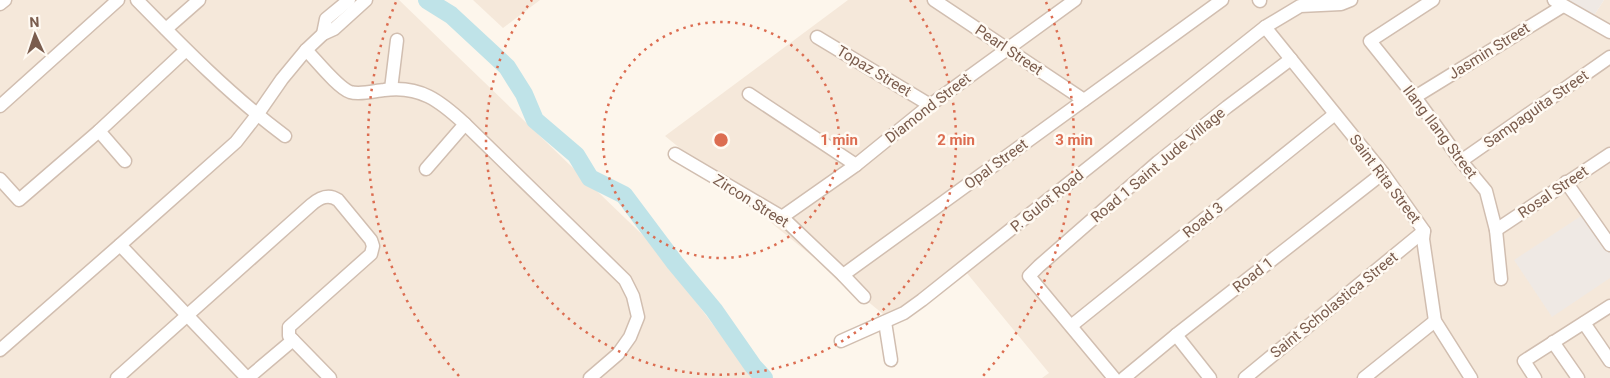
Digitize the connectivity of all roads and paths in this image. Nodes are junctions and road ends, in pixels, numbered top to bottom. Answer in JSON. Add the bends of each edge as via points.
{"nodes":[{"id":1,"x":5,"y":0,"type":"edge"},
{"id":2,"x":118,"y":0,"type":"edge"},
{"id":3,"x":137,"y":0,"type":"edge"},
{"id":4,"x":199,"y":0,"type":"edge"},
{"id":5,"x":349,"y":0,"type":"edge"},
{"id":6,"x":366,"y":0,"type":"edge"},
{"id":7,"x":934,"y":0,"type":"edge"},
{"id":8,"x":1075,"y":0,"type":"edge"},
{"id":9,"x":1222,"y":0,"type":"edge"},
{"id":10,"x":1351,"y":0,"type":"edge"},
{"id":11,"x":1433,"y":0,"type":"edge"},
{"id":12,"x":1559,"y":3,"type":"edge"},
{"id":13,"x":0,"y":4,"type":"edge"},
{"id":14,"x":1265,"y":27,"type":"junction"},
{"id":15,"x":166,"y":29,"type":"junction"},
{"id":16,"x":1610,"y":32,"type":"edge"},
{"id":17,"x":323,"y":34,"type":"junction"},
{"id":18,"x":817,"y":37,"type":"dead end"},
{"id":19,"x":397,"y":40,"type":"dead end"},
{"id":20,"x":1007,"y":49,"type":"junction"},
{"id":21,"x":186,"y":50,"type":"junction"},
{"id":22,"x":306,"y":50,"type":"junction"},
{"id":23,"x":1610,"y":57,"type":"edge"},
{"id":24,"x":1291,"y":59,"type":"junction"},
{"id":25,"x":391,"y":89,"type":"junction"},
{"id":26,"x":749,"y":94,"type":"dead end"},
{"id":27,"x":1415,"y":97,"type":"junction"},
{"id":28,"x":1084,"y":100,"type":"junction"},
{"id":29,"x":0,"y":106,"type":"edge"},
{"id":30,"x":930,"y":106,"type":"junction"},
{"id":31,"x":1335,"y":114,"type":"junction"},
{"id":32,"x":257,"y":115,"type":"junction"},
{"id":33,"x":465,"y":124,"type":"junction"},
{"id":34,"x":99,"y":131,"type":"junction"},
{"id":35,"x":286,"y":136,"type":"dead end"},
{"id":36,"x":675,"y":154,"type":"dead end"},
{"id":37,"x":1610,"y":154,"type":"edge"},
{"id":38,"x":125,"y":161,"type":"dead end"},
{"id":39,"x":1461,"y":161,"type":"junction"},
{"id":40,"x":856,"y":165,"type":"junction"},
{"id":41,"x":426,"y":169,"type":"dead end"},
{"id":42,"x":1383,"y":173,"type":"junction"},
{"id":43,"x":0,"y":178,"type":"edge"},
{"id":44,"x":1566,"y":182,"type":"junction"},
{"id":45,"x":782,"y":217,"type":"junction"},
{"id":46,"x":1496,"y":230,"type":"junction"},
{"id":47,"x":1424,"y":231,"type":"junction"},
{"id":48,"x":1608,"y":239,"type":"edge"},
{"id":49,"x":120,"y":245,"type":"junction"},
{"id":50,"x":843,"y":275,"type":"junction"},
{"id":51,"x":1501,"y":279,"type":"dead end"},
{"id":52,"x":864,"y":297,"type":"dead end"},
{"id":53,"x":1610,"y":306,"type":"edge"},
{"id":54,"x":188,"y":315,"type":"junction"},
{"id":55,"x":1435,"y":321,"type":"junction"},
{"id":56,"x":885,"y":322,"type":"junction"},
{"id":57,"x":1584,"y":323,"type":"junction"},
{"id":58,"x":1071,"y":326,"type":"junction"},
{"id":59,"x":1176,"y":334,"type":"junction"},
{"id":60,"x":293,"y":340,"type":"junction"},
{"id":61,"x":841,"y":341,"type":"dead end"},
{"id":62,"x":1553,"y":342,"type":"junction"},
{"id":63,"x":0,"y":350,"type":"edge"},
{"id":64,"x":891,"y":360,"type":"dead end"},
{"id":65,"x":1610,"y":361,"type":"edge"},
{"id":66,"x":117,"y":378,"type":"edge"},
{"id":67,"x":248,"y":378,"type":"edge"},
{"id":68,"x":330,"y":378,"type":"edge"},
{"id":69,"x":590,"y":378,"type":"edge"},
{"id":70,"x":1114,"y":378,"type":"edge"},
{"id":71,"x":1124,"y":378,"type":"edge"},
{"id":72,"x":1210,"y":378,"type":"edge"},
{"id":73,"x":1245,"y":378,"type":"edge"},
{"id":74,"x":1364,"y":378,"type":"edge"},
{"id":75,"x":1471,"y":378,"type":"edge"},
{"id":76,"x":1535,"y":378,"type":"edge"},
{"id":77,"x":1578,"y":378,"type":"edge"}],
"edges":[{"from":1,"to":13,"type":"street"},
{"from":2,"to":29,"type":"street"},
{"from":3,"to":15,"type":"street"},
{"from":4,"to":15,"type":"street"},
{"from":5,"to":17,"type":"street","via":[[326,19]]},
{"from":6,"to":17,"type":"street","via":[[334,29]]},
{"from":7,"to":20,"type":"street","name":"Pearl Street"},
{"from":8,"to":20,"type":"street","name":"Diamond Street"},
{"from":9,"to":28,"type":"street","name":"Opal Street"},
{"from":10,"to":14,"type":"street","name":"P. Gulot Road","via":[[1341,4],[1300,6]]},
{"from":11,"to":27,"type":"street","name":"Ilang Ilang Street","via":[[1370,41]]},
{"from":12,"to":16,"type":"street"},
{"from":12,"to":27,"type":"street","name":"Jasmin Street"},
{"from":14,"to":24,"type":"street","name":"Saint Rita Street"},
{"from":14,"to":56,"type":"street","name":"P. Gulot Road","via":[[922,300]]},
{"from":15,"to":21,"type":"street"},
{"from":17,"to":22,"type":"street"},
{"from":18,"to":30,"type":"street","name":"Topaz Street"},
{"from":19,"to":25,"type":"street"},
{"from":20,"to":28,"type":"street","name":"Pearl Street"},
{"from":20,"to":30,"type":"street","name":"Diamond Street"},
{"from":21,"to":32,"type":"street"},
{"from":21,"to":34,"type":"street"},
{"from":22,"to":25,"type":"street","via":[[348,92]]},
{"from":22,"to":32,"type":"street"},
{"from":23,"to":39,"type":"street","name":"Sampaguita Street"},
{"from":24,"to":31,"type":"street","name":"Saint Rita Street"},
{"from":24,"to":58,"type":"street","name":"Road 1 Saint Jude Village","via":[[1158,162],[1029,276]]},
{"from":25,"to":33,"type":"street","via":[[408,89],[430,96]]},
{"from":26,"to":40,"type":"street"},
{"from":27,"to":39,"type":"street","name":"Ilang Ilang Street"},
{"from":28,"to":50,"type":"street","name":"Opal Street"},
{"from":30,"to":40,"type":"street","name":"Diamond Street"},
{"from":31,"to":42,"type":"street","name":"Saint Rita Street"},
{"from":31,"to":58,"type":"street","name":"Road 3"},
{"from":32,"to":35,"type":"street"},
{"from":32,"to":49,"type":"street","via":[[236,142]]},
{"from":33,"to":41,"type":"street"},
{"from":33,"to":69,"type":"street","via":[[625,280],[633,296],[638,317],[630,337],[618,354]]},
{"from":34,"to":38,"type":"street"},
{"from":34,"to":43,"type":"street","via":[[20,200]]},
{"from":36,"to":45,"type":"street","name":"Zircon Street"},
{"from":37,"to":44,"type":"street","name":"Rosal Street"},
{"from":39,"to":46,"type":"street","name":"Ilang Ilang Street","via":[[1486,191]]},
{"from":40,"to":45,"type":"street","name":"Diamond Street"},
{"from":42,"to":47,"type":"street","name":"Saint Rita Street"},
{"from":42,"to":59,"type":"street","name":"Road 1"},
{"from":44,"to":46,"type":"street","name":"Rosal Street"},
{"from":44,"to":48,"type":"street"},
{"from":45,"to":50,"type":"street","name":"Zircon Street"},
{"from":46,"to":51,"type":"street","name":"Ilang Ilang Street"},
{"from":47,"to":55,"type":"street","name":"Saint Rita Street"},
{"from":47,"to":73,"type":"street","name":"Saint Scholastica Street"},
{"from":49,"to":54,"type":"street"},
{"from":49,"to":63,"type":"street"},
{"from":50,"to":52,"type":"street","name":"Zircon Street"},
{"from":53,"to":57,"type":"street"},
{"from":54,"to":60,"type":"street","via":[[319,198],[333,197],[371,240],[371,254],[289,327],[289,336]]},
{"from":54,"to":66,"type":"street"},
{"from":54,"to":67,"type":"street"},
{"from":55,"to":74,"type":"street"},
{"from":55,"to":75,"type":"street","name":"Saint Rita Street"},
{"from":56,"to":61,"type":"street","name":"P. Gulot Road"},
{"from":56,"to":64,"type":"street"},
{"from":57,"to":62,"type":"street"},
{"from":57,"to":65,"type":"street"},
{"from":58,"to":70,"type":"street"},
{"from":59,"to":71,"type":"street","name":"Road 1"},
{"from":59,"to":72,"type":"street"},
{"from":60,"to":67,"type":"street"},
{"from":60,"to":68,"type":"street"},
{"from":62,"to":76,"type":"street","via":[[1524,361]]},
{"from":62,"to":77,"type":"street"}]}
